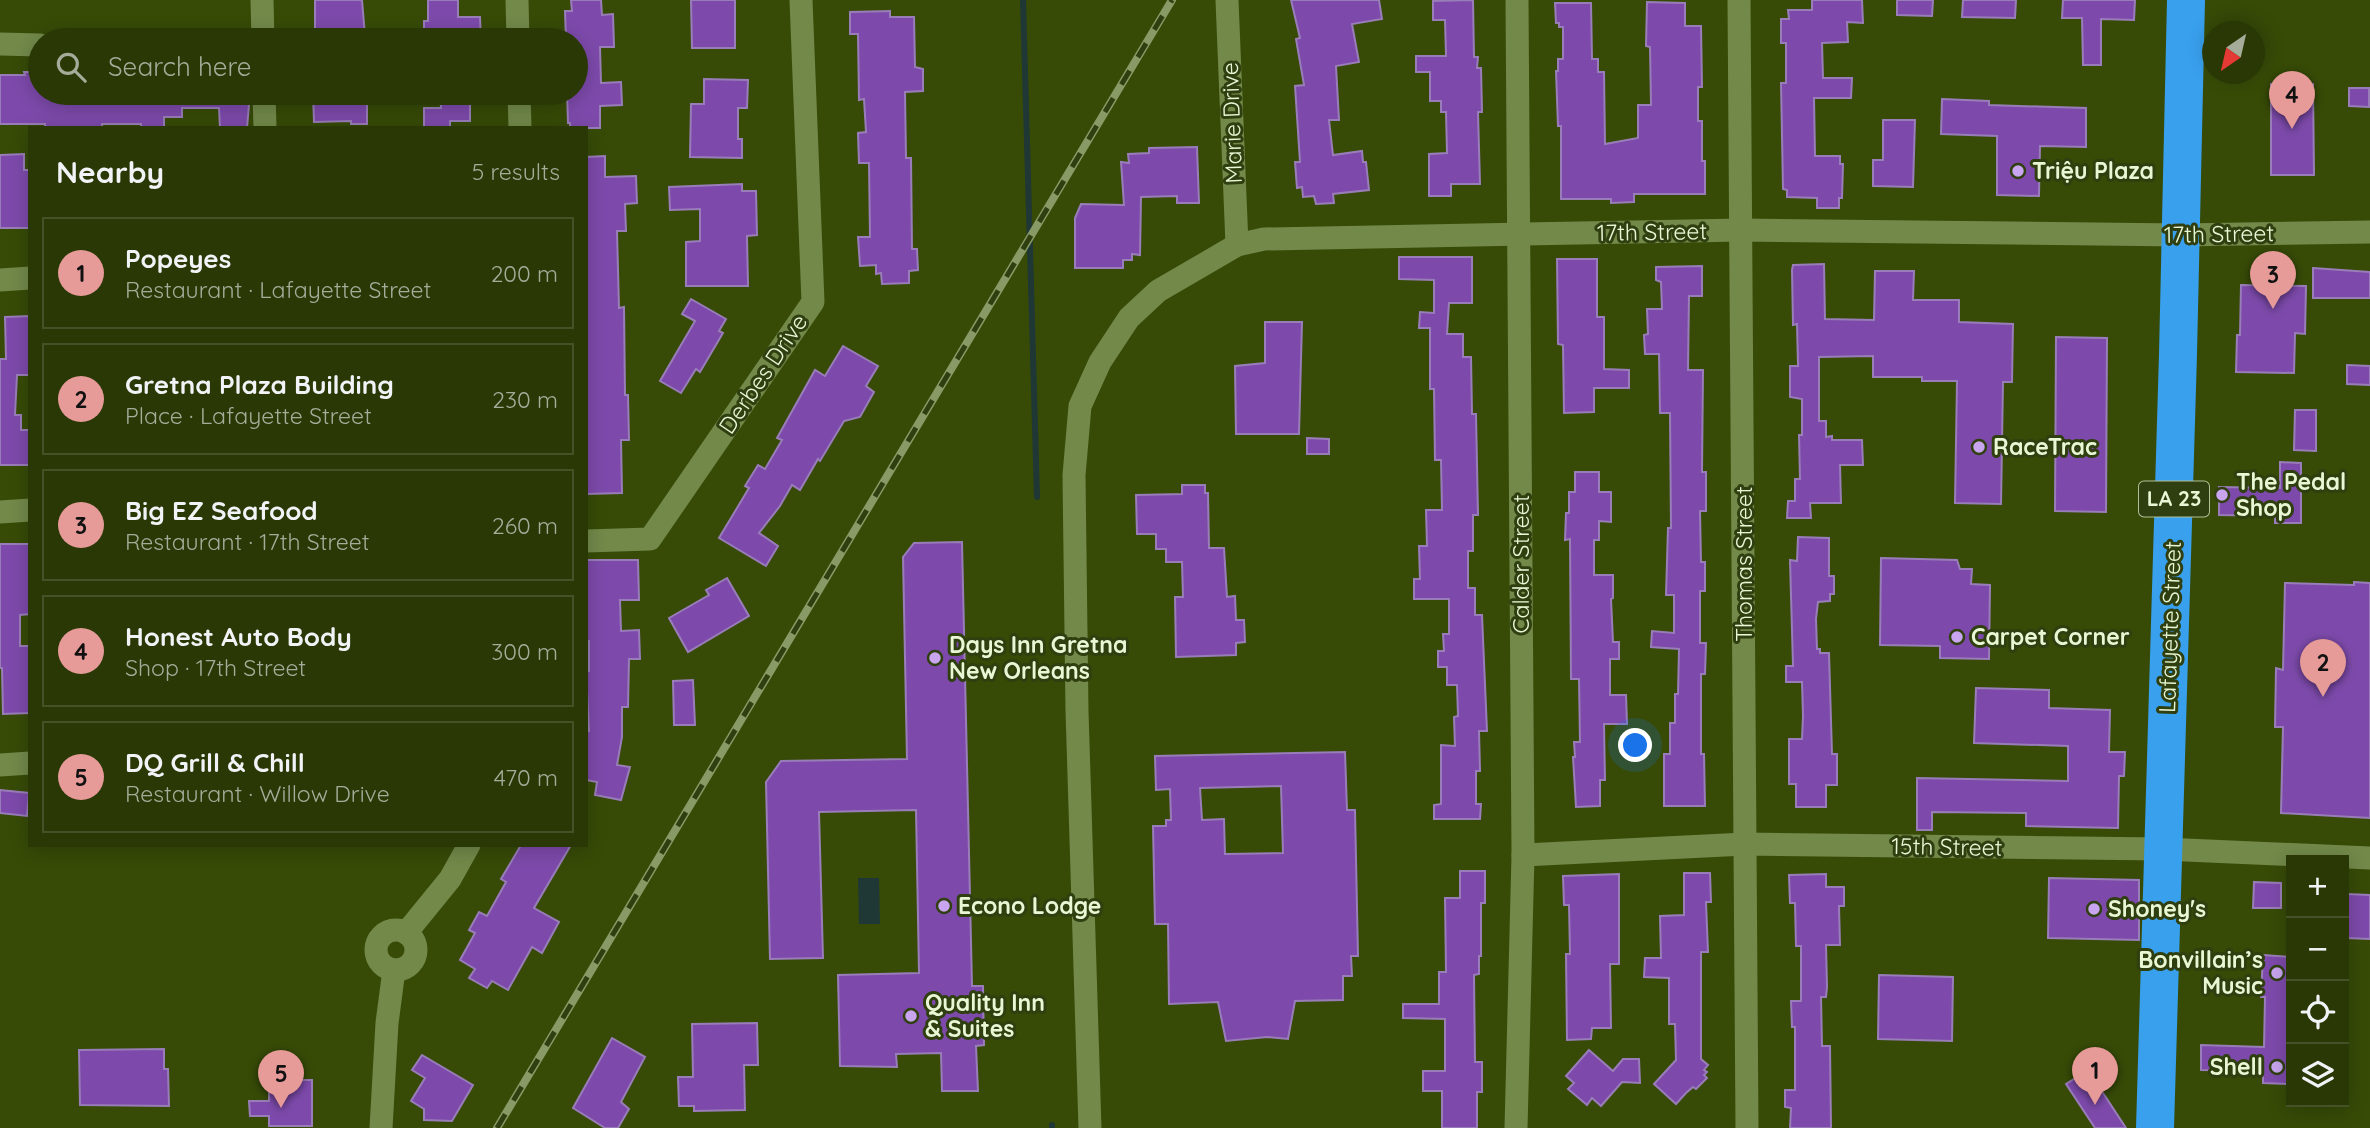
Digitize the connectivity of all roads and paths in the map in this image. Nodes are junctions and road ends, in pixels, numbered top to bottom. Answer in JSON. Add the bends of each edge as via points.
{"nodes":[{"id":1,"x":262,"y":0,"type":"edge"},
{"id":2,"x":517,"y":0,"type":"edge"},
{"id":3,"x":800,"y":0,"type":"edge"},
{"id":4,"x":1227,"y":0,"type":"edge"},
{"id":5,"x":1517,"y":0,"type":"edge"},
{"id":6,"x":1740,"y":0,"type":"edge"},
{"id":7,"x":2186,"y":0,"type":"edge"},
{"id":8,"x":263,"y":28,"type":"edge"},
{"id":9,"x":518,"y":28,"type":"edge"},
{"id":10,"x":0,"y":44,"type":"edge"},
{"id":11,"x":28,"y":45,"type":"edge"},
{"id":12,"x":264,"y":105,"type":"edge"},
{"id":13,"x":519,"y":105,"type":"edge"},
{"id":14,"x":265,"y":126,"type":"edge"},
{"id":15,"x":520,"y":126,"type":"edge"},
{"id":16,"x":1742,"y":230,"type":"junction"},
{"id":17,"x":2370,"y":232,"type":"edge"},
{"id":18,"x":1518,"y":233,"type":"junction"},
{"id":19,"x":2182,"y":236,"type":"junction"},
{"id":20,"x":1237,"y":245,"type":"junction"},
{"id":21,"x":28,"y":278,"type":"edge"},
{"id":22,"x":0,"y":279,"type":"edge"},
{"id":23,"x":28,"y":510,"type":"edge"},
{"id":24,"x":0,"y":512,"type":"edge"},
{"id":25,"x":588,"y":541,"type":"edge"},
{"id":26,"x":28,"y":763,"type":"edge"},
{"id":27,"x":0,"y":765,"type":"edge"},
{"id":28,"x":1745,"y":844,"type":"junction"},
{"id":29,"x":468,"y":847,"type":"edge"},
{"id":30,"x":2163,"y":849,"type":"junction"},
{"id":31,"x":1524,"y":855,"type":"junction"},
{"id":32,"x":2370,"y":858,"type":"edge"},
{"id":33,"x":381,"y":1128,"type":"edge"},
{"id":34,"x":1090,"y":1128,"type":"edge"},
{"id":35,"x":1516,"y":1128,"type":"edge"},
{"id":36,"x":1747,"y":1128,"type":"edge"},
{"id":37,"x":2155,"y":1128,"type":"edge"}],
"edges":[{"from":1,"to":8,"type":"street"},
{"from":2,"to":9,"type":"street"},
{"from":3,"to":25,"type":"street","name":"Derbes Drive","via":[[813,302],[650,539]]},
{"from":4,"to":20,"type":"street","name":"Marie Drive"},
{"from":5,"to":18,"type":"street","name":"Calder Street"},
{"from":6,"to":16,"type":"street","name":"Thomas Street"},
{"from":7,"to":19,"type":"highway","name":"Lafayette Street","number":"LA 23"},
{"from":10,"to":11,"type":"street"},
{"from":12,"to":14,"type":"street"},
{"from":13,"to":15,"type":"street"},
{"from":16,"to":18,"type":"street","name":"17th Street"},
{"from":16,"to":19,"type":"street","name":"17th Street"},
{"from":16,"to":28,"type":"street","name":"Thomas Street"},
{"from":17,"to":19,"type":"street","name":"17th Street"},
{"from":18,"to":20,"type":"street","name":"17th Street","via":[[1264,239]]},
{"from":18,"to":31,"type":"street","name":"Calder Street"},
{"from":19,"to":30,"type":"highway","name":"Lafayette Street","number":"LA 23"},
{"from":20,"to":34,"type":"street","name":"17th Street","via":[[1158,291],[1129,318],[1100,362],[1080,406],[1074,475],[1077,711]]},
{"from":21,"to":22,"type":"street"},
{"from":23,"to":24,"type":"street"},
{"from":26,"to":27,"type":"street"},
{"from":28,"to":30,"type":"street","name":"15th Street"},
{"from":28,"to":31,"type":"street","name":"15th Street"},
{"from":28,"to":36,"type":"street","name":"Thomas Street"},
{"from":29,"to":33,"type":"street","via":[[450,879],[406,933],[387,932],[376,947],[379,959],[394,970]]},
{"from":30,"to":32,"type":"street","name":"15th Street"},
{"from":30,"to":37,"type":"highway","name":"Lafayette Street","number":"LA 23"},
{"from":31,"to":35,"type":"street","name":"Calder Street"}]}
